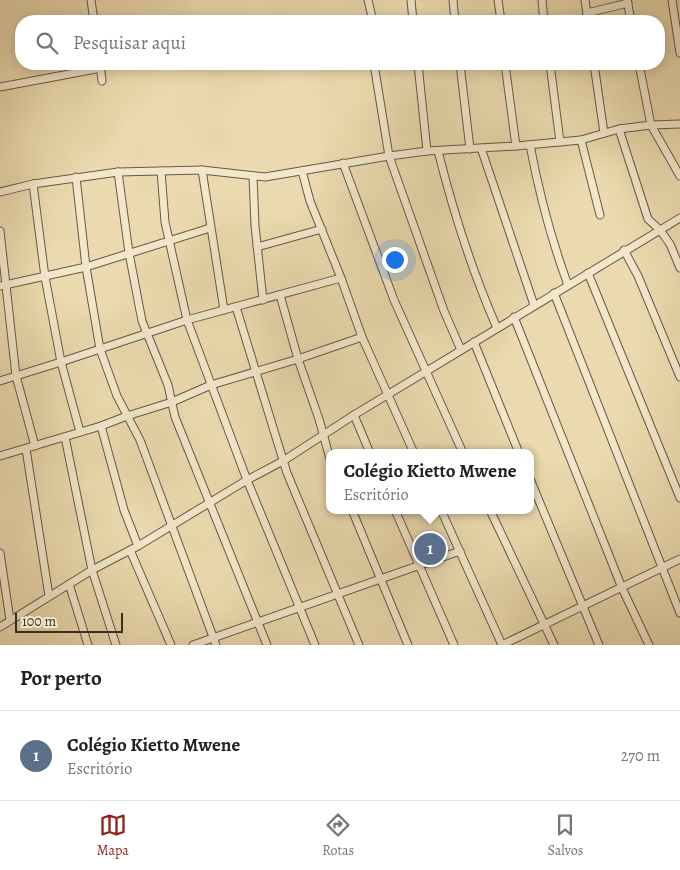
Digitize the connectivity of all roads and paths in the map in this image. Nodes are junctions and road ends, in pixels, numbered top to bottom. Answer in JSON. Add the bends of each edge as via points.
{"nodes":[{"id":1,"x":91,"y":0,"type":"edge"},
{"id":2,"x":368,"y":0,"type":"edge"},
{"id":3,"x":411,"y":0,"type":"edge"},
{"id":4,"x":453,"y":0,"type":"edge"},
{"id":5,"x":498,"y":0,"type":"edge"},
{"id":6,"x":542,"y":0,"type":"edge"},
{"id":7,"x":585,"y":0,"type":"edge"},
{"id":8,"x":672,"y":0,"type":"edge"},
{"id":9,"x":628,"y":1,"type":"edge"},
{"id":10,"x":93,"y":15,"type":"edge"},
{"id":11,"x":372,"y":15,"type":"edge"},
{"id":12,"x":412,"y":15,"type":"edge"},
{"id":13,"x":454,"y":15,"type":"edge"},
{"id":14,"x":500,"y":15,"type":"edge"},
{"id":15,"x":543,"y":15,"type":"edge"},
{"id":16,"x":587,"y":15,"type":"edge"},
{"id":17,"x":592,"y":15,"type":"edge"},
{"id":18,"x":630,"y":15,"type":"edge"},
{"id":19,"x":680,"y":53,"type":"edge"},
{"id":20,"x":81,"y":70,"type":"edge"},
{"id":21,"x":101,"y":70,"type":"edge"},
{"id":22,"x":375,"y":70,"type":"edge"},
{"id":23,"x":419,"y":70,"type":"edge"},
{"id":24,"x":461,"y":70,"type":"edge"},
{"id":25,"x":506,"y":70,"type":"edge"},
{"id":26,"x":551,"y":70,"type":"edge"},
{"id":27,"x":595,"y":70,"type":"edge"},
{"id":28,"x":640,"y":70,"type":"edge"},
{"id":29,"x":102,"y":81,"type":"dead end"},
{"id":30,"x":0,"y":87,"type":"edge"},
{"id":31,"x":680,"y":124,"type":"edge"},
{"id":32,"x":651,"y":125,"type":"junction"},
{"id":33,"x":619,"y":129,"type":"junction"},
{"id":34,"x":604,"y":134,"type":"junction"},
{"id":35,"x":581,"y":140,"type":"junction"},
{"id":36,"x":560,"y":142,"type":"junction"},
{"id":37,"x":530,"y":145,"type":"junction"},
{"id":38,"x":516,"y":146,"type":"junction"},
{"id":39,"x":470,"y":148,"type":"junction"},
{"id":40,"x":481,"y":148,"type":"junction"},
{"id":41,"x":427,"y":151,"type":"junction"},
{"id":42,"x":438,"y":151,"type":"junction"},
{"id":43,"x":389,"y":156,"type":"junction"},
{"id":44,"x":343,"y":163,"type":"junction"},
{"id":45,"x":202,"y":170,"type":"junction"},
{"id":46,"x":161,"y":171,"type":"junction"},
{"id":47,"x":302,"y":171,"type":"junction"},
{"id":48,"x":118,"y":172,"type":"junction"},
{"id":49,"x":253,"y":176,"type":"junction"},
{"id":50,"x":680,"y":176,"type":"edge"},
{"id":51,"x":76,"y":177,"type":"junction"},
{"id":52,"x":32,"y":184,"type":"junction"},
{"id":53,"x":0,"y":192,"type":"edge"},
{"id":54,"x":600,"y":215,"type":"dead end"},
{"id":55,"x":680,"y":218,"type":"edge"},
{"id":56,"x":210,"y":228,"type":"junction"},
{"id":57,"x":322,"y":230,"type":"junction"},
{"id":58,"x":660,"y":230,"type":"junction"},
{"id":59,"x":0,"y":231,"type":"edge"},
{"id":60,"x":169,"y":240,"type":"junction"},
{"id":61,"x":257,"y":247,"type":"junction"},
{"id":62,"x":624,"y":250,"type":"junction"},
{"id":63,"x":129,"y":253,"type":"junction"},
{"id":64,"x":86,"y":268,"type":"junction"},
{"id":65,"x":680,"y":268,"type":"edge"},
{"id":66,"x":588,"y":273,"type":"junction"},
{"id":67,"x":45,"y":277,"type":"junction"},
{"id":68,"x":342,"y":278,"type":"junction"},
{"id":69,"x":3,"y":285,"type":"edge"},
{"id":70,"x":568,"y":285,"type":"junction"},
{"id":71,"x":554,"y":293,"type":"junction"},
{"id":72,"x":280,"y":295,"type":"junction"},
{"id":73,"x":263,"y":300,"type":"junction"},
{"id":74,"x":534,"y":305,"type":"junction"},
{"id":75,"x":236,"y":307,"type":"junction"},
{"id":76,"x":224,"y":310,"type":"junction"},
{"id":77,"x":514,"y":317,"type":"junction"},
{"id":78,"x":187,"y":320,"type":"junction"},
{"id":79,"x":497,"y":328,"type":"junction"},
{"id":80,"x":146,"y":334,"type":"junction"},
{"id":81,"x":362,"y":337,"type":"junction"},
{"id":82,"x":474,"y":342,"type":"junction"},
{"id":83,"x":100,"y":348,"type":"junction"},
{"id":84,"x":461,"y":350,"type":"junction"},
{"id":85,"x":298,"y":359,"type":"junction"},
{"id":86,"x":61,"y":362,"type":"junction"},
{"id":87,"x":256,"y":372,"type":"junction"},
{"id":88,"x":425,"y":372,"type":"junction"},
{"id":89,"x":16,"y":376,"type":"junction"},
{"id":90,"x":680,"y":378,"type":"edge"},
{"id":91,"x":0,"y":380,"type":"edge"},
{"id":92,"x":211,"y":385,"type":"junction"},
{"id":93,"x":387,"y":395,"type":"junction"},
{"id":94,"x":172,"y":402,"type":"junction"},
{"id":95,"x":354,"y":415,"type":"junction"},
{"id":96,"x":127,"y":416,"type":"junction"},
{"id":97,"x":101,"y":426,"type":"junction"},
{"id":98,"x":80,"y":432,"type":"junction"},
{"id":99,"x":322,"y":436,"type":"junction"},
{"id":100,"x":66,"y":437,"type":"junction"},
{"id":101,"x":34,"y":446,"type":"junction"},
{"id":102,"x":26,"y":449,"type":"junction"},
{"id":103,"x":327,"y":449,"type":"edge"},
{"id":104,"x":368,"y":449,"type":"edge"},
{"id":105,"x":412,"y":449,"type":"edge"},
{"id":106,"x":461,"y":449,"type":"edge"},
{"id":107,"x":517,"y":449,"type":"edge"},
{"id":108,"x":0,"y":456,"type":"edge"},
{"id":109,"x":283,"y":461,"type":"junction"},
{"id":110,"x":247,"y":480,"type":"junction"},
{"id":111,"x":534,"y":489,"type":"edge"},
{"id":112,"x":680,"y":498,"type":"edge"},
{"id":113,"x":211,"y":502,"type":"junction"},
{"id":114,"x":354,"y":514,"type":"edge"},
{"id":115,"x":397,"y":514,"type":"edge"},
{"id":116,"x":443,"y":514,"type":"edge"},
{"id":117,"x":492,"y":514,"type":"edge"},
{"id":118,"x":172,"y":526,"type":"junction"},
{"id":119,"x":138,"y":546,"type":"junction"},
{"id":120,"x":130,"y":550,"type":"junction"},
{"id":121,"x":460,"y":551,"type":"junction"},
{"id":122,"x":0,"y":553,"type":"edge"},
{"id":123,"x":680,"y":559,"type":"edge"},
{"id":124,"x":419,"y":566,"type":"junction"},
{"id":125,"x":662,"y":568,"type":"junction"},
{"id":126,"x":92,"y":570,"type":"junction"},
{"id":127,"x":382,"y":579,"type":"junction"},
{"id":128,"x":69,"y":584,"type":"junction"},
{"id":129,"x":622,"y":588,"type":"junction"},
{"id":130,"x":336,"y":595,"type":"junction"},
{"id":131,"x":49,"y":596,"type":"junction"},
{"id":132,"x":583,"y":607,"type":"junction"},
{"id":133,"x":300,"y":608,"type":"junction"},
{"id":134,"x":680,"y":614,"type":"edge"},
{"id":135,"x":10,"y":620,"type":"junction"},
{"id":136,"x":258,"y":623,"type":"junction"},
{"id":137,"x":545,"y":625,"type":"junction"},
{"id":138,"x":0,"y":627,"type":"edge"},
{"id":139,"x":215,"y":642,"type":"edge"},
{"id":140,"x":88,"y":645,"type":"edge"},
{"id":141,"x":116,"y":645,"type":"edge"},
{"id":142,"x":171,"y":645,"type":"edge"},
{"id":143,"x":194,"y":645,"type":"edge"},
{"id":144,"x":268,"y":645,"type":"edge"},
{"id":145,"x":315,"y":645,"type":"edge"},
{"id":146,"x":359,"y":645,"type":"edge"},
{"id":147,"x":408,"y":645,"type":"edge"},
{"id":148,"x":454,"y":645,"type":"edge"},
{"id":149,"x":502,"y":645,"type":"edge"},
{"id":150,"x":554,"y":645,"type":"edge"},
{"id":151,"x":599,"y":645,"type":"edge"},
{"id":152,"x":648,"y":645,"type":"edge"}],
"edges":[{"from":1,"to":10,"type":"street"},
{"from":2,"to":11,"type":"street"},
{"from":3,"to":12,"type":"street"},
{"from":4,"to":13,"type":"street"},
{"from":5,"to":14,"type":"street"},
{"from":6,"to":15,"type":"street"},
{"from":7,"to":16,"type":"street"},
{"from":8,"to":19,"type":"street"},
{"from":9,"to":17,"type":"street"},
{"from":9,"to":18,"type":"street"},
{"from":20,"to":30,"type":"street"},
{"from":21,"to":29,"type":"street"},
{"from":22,"to":43,"type":"street"},
{"from":23,"to":41,"type":"street"},
{"from":24,"to":39,"type":"street"},
{"from":25,"to":38,"type":"street"},
{"from":26,"to":36,"type":"street"},
{"from":27,"to":34,"type":"street"},
{"from":28,"to":32,"type":"street"},
{"from":31,"to":32,"type":"street"},
{"from":32,"to":33,"type":"street"},
{"from":32,"to":50,"type":"street"},
{"from":33,"to":34,"type":"street"},
{"from":33,"to":58,"type":"street","via":[[648,219]]},
{"from":34,"to":35,"type":"street"},
{"from":35,"to":36,"type":"street"},
{"from":35,"to":54,"type":"street"},
{"from":36,"to":37,"type":"street"},
{"from":37,"to":38,"type":"street"},
{"from":37,"to":70,"type":"street","via":[[554,249]]},
{"from":38,"to":40,"type":"street"},
{"from":39,"to":40,"type":"street"},
{"from":39,"to":42,"type":"street"},
{"from":40,"to":74,"type":"street"},
{"from":41,"to":42,"type":"street"},
{"from":41,"to":43,"type":"street"},
{"from":42,"to":79,"type":"street","via":[[478,284]]},
{"from":43,"to":44,"type":"street"},
{"from":43,"to":84,"type":"street","via":[[440,302]]},
{"from":44,"to":47,"type":"street"},
{"from":44,"to":88,"type":"street","via":[[394,300]]},
{"from":45,"to":46,"type":"street"},
{"from":45,"to":49,"type":"street"},
{"from":45,"to":56,"type":"street"},
{"from":46,"to":48,"type":"street"},
{"from":46,"to":60,"type":"street"},
{"from":47,"to":49,"type":"street"},
{"from":47,"to":57,"type":"street"},
{"from":48,"to":51,"type":"street"},
{"from":48,"to":63,"type":"street"},
{"from":49,"to":61,"type":"street"},
{"from":51,"to":52,"type":"street"},
{"from":51,"to":64,"type":"street"},
{"from":52,"to":53,"type":"street"},
{"from":52,"to":67,"type":"street"},
{"from":55,"to":58,"type":"street"},
{"from":56,"to":60,"type":"street"},
{"from":56,"to":76,"type":"street"},
{"from":57,"to":61,"type":"street"},
{"from":57,"to":68,"type":"street"},
{"from":58,"to":62,"type":"street"},
{"from":58,"to":65,"type":"street"},
{"from":59,"to":69,"type":"street"},
{"from":60,"to":63,"type":"street"},
{"from":60,"to":78,"type":"street"},
{"from":61,"to":73,"type":"street"},
{"from":62,"to":66,"type":"street"},
{"from":62,"to":90,"type":"street"},
{"from":63,"to":64,"type":"street"},
{"from":63,"to":80,"type":"street"},
{"from":64,"to":67,"type":"street"},
{"from":64,"to":83,"type":"street"},
{"from":66,"to":70,"type":"street"},
{"from":66,"to":112,"type":"street"},
{"from":67,"to":69,"type":"street"},
{"from":67,"to":86,"type":"street"},
{"from":68,"to":72,"type":"street"},
{"from":68,"to":81,"type":"street"},
{"from":69,"to":89,"type":"street"},
{"from":70,"to":71,"type":"street"},
{"from":71,"to":74,"type":"street"},
{"from":71,"to":125,"type":"street"},
{"from":72,"to":73,"type":"street"},
{"from":72,"to":85,"type":"street"},
{"from":73,"to":75,"type":"street"},
{"from":74,"to":77,"type":"street"},
{"from":75,"to":76,"type":"street"},
{"from":75,"to":87,"type":"street"},
{"from":76,"to":78,"type":"street"},
{"from":77,"to":79,"type":"street"},
{"from":77,"to":129,"type":"street"},
{"from":78,"to":80,"type":"street"},
{"from":78,"to":92,"type":"street"},
{"from":79,"to":82,"type":"street"},
{"from":80,"to":83,"type":"street"},
{"from":80,"to":94,"type":"street","via":[[168,384]]},
{"from":81,"to":85,"type":"street"},
{"from":81,"to":93,"type":"street"},
{"from":82,"to":84,"type":"street"},
{"from":82,"to":107,"type":"street"},
{"from":83,"to":86,"type":"street"},
{"from":83,"to":96,"type":"street"},
{"from":84,"to":88,"type":"street"},
{"from":85,"to":87,"type":"street"},
{"from":85,"to":99,"type":"street"},
{"from":86,"to":89,"type":"street"},
{"from":86,"to":98,"type":"street"},
{"from":87,"to":92,"type":"street"},
{"from":87,"to":109,"type":"street"},
{"from":88,"to":93,"type":"street"},
{"from":88,"to":106,"type":"street"},
{"from":89,"to":91,"type":"street"},
{"from":89,"to":101,"type":"street"},
{"from":92,"to":94,"type":"street"},
{"from":92,"to":110,"type":"street"},
{"from":93,"to":95,"type":"street"},
{"from":93,"to":105,"type":"street"},
{"from":94,"to":96,"type":"street"},
{"from":94,"to":113,"type":"street","via":[[175,417]]},
{"from":95,"to":99,"type":"street"},
{"from":95,"to":104,"type":"street"},
{"from":96,"to":97,"type":"street"},
{"from":96,"to":118,"type":"street","via":[[140,440]]},
{"from":97,"to":98,"type":"street"},
{"from":97,"to":119,"type":"street","via":[[124,510]]},
{"from":98,"to":100,"type":"street"},
{"from":99,"to":103,"type":"street"},
{"from":99,"to":109,"type":"street"},
{"from":100,"to":101,"type":"street"},
{"from":100,"to":126,"type":"street"},
{"from":101,"to":102,"type":"street"},
{"from":102,"to":108,"type":"street"},
{"from":102,"to":131,"type":"street"},
{"from":109,"to":110,"type":"street"},
{"from":109,"to":130,"type":"street"},
{"from":110,"to":113,"type":"street"},
{"from":110,"to":133,"type":"street"},
{"from":111,"to":132,"type":"street"},
{"from":113,"to":118,"type":"street"},
{"from":113,"to":136,"type":"street"},
{"from":114,"to":127,"type":"street"},
{"from":115,"to":124,"type":"street"},
{"from":116,"to":121,"type":"street"},
{"from":117,"to":137,"type":"street"},
{"from":118,"to":119,"type":"street"},
{"from":118,"to":139,"type":"street"},
{"from":119,"to":120,"type":"street"},
{"from":120,"to":126,"type":"street"},
{"from":120,"to":142,"type":"street"},
{"from":121,"to":124,"type":"street"},
{"from":121,"to":149,"type":"street"},
{"from":122,"to":135,"type":"street"},
{"from":123,"to":125,"type":"street"},
{"from":124,"to":127,"type":"street"},
{"from":124,"to":148,"type":"street"},
{"from":125,"to":129,"type":"street"},
{"from":125,"to":134,"type":"street"},
{"from":126,"to":128,"type":"street"},
{"from":126,"to":141,"type":"street"},
{"from":127,"to":130,"type":"street"},
{"from":127,"to":147,"type":"street"},
{"from":128,"to":131,"type":"street"},
{"from":128,"to":140,"type":"street"},
{"from":129,"to":132,"type":"street"},
{"from":129,"to":152,"type":"street"},
{"from":130,"to":133,"type":"street"},
{"from":130,"to":146,"type":"street"},
{"from":131,"to":135,"type":"street"},
{"from":132,"to":137,"type":"street"},
{"from":132,"to":151,"type":"street"},
{"from":133,"to":136,"type":"street"},
{"from":133,"to":145,"type":"street"},
{"from":135,"to":138,"type":"street"},
{"from":136,"to":139,"type":"street"},
{"from":136,"to":144,"type":"street"},
{"from":137,"to":149,"type":"street"},
{"from":137,"to":150,"type":"street"},
{"from":139,"to":143,"type":"street"}]}
